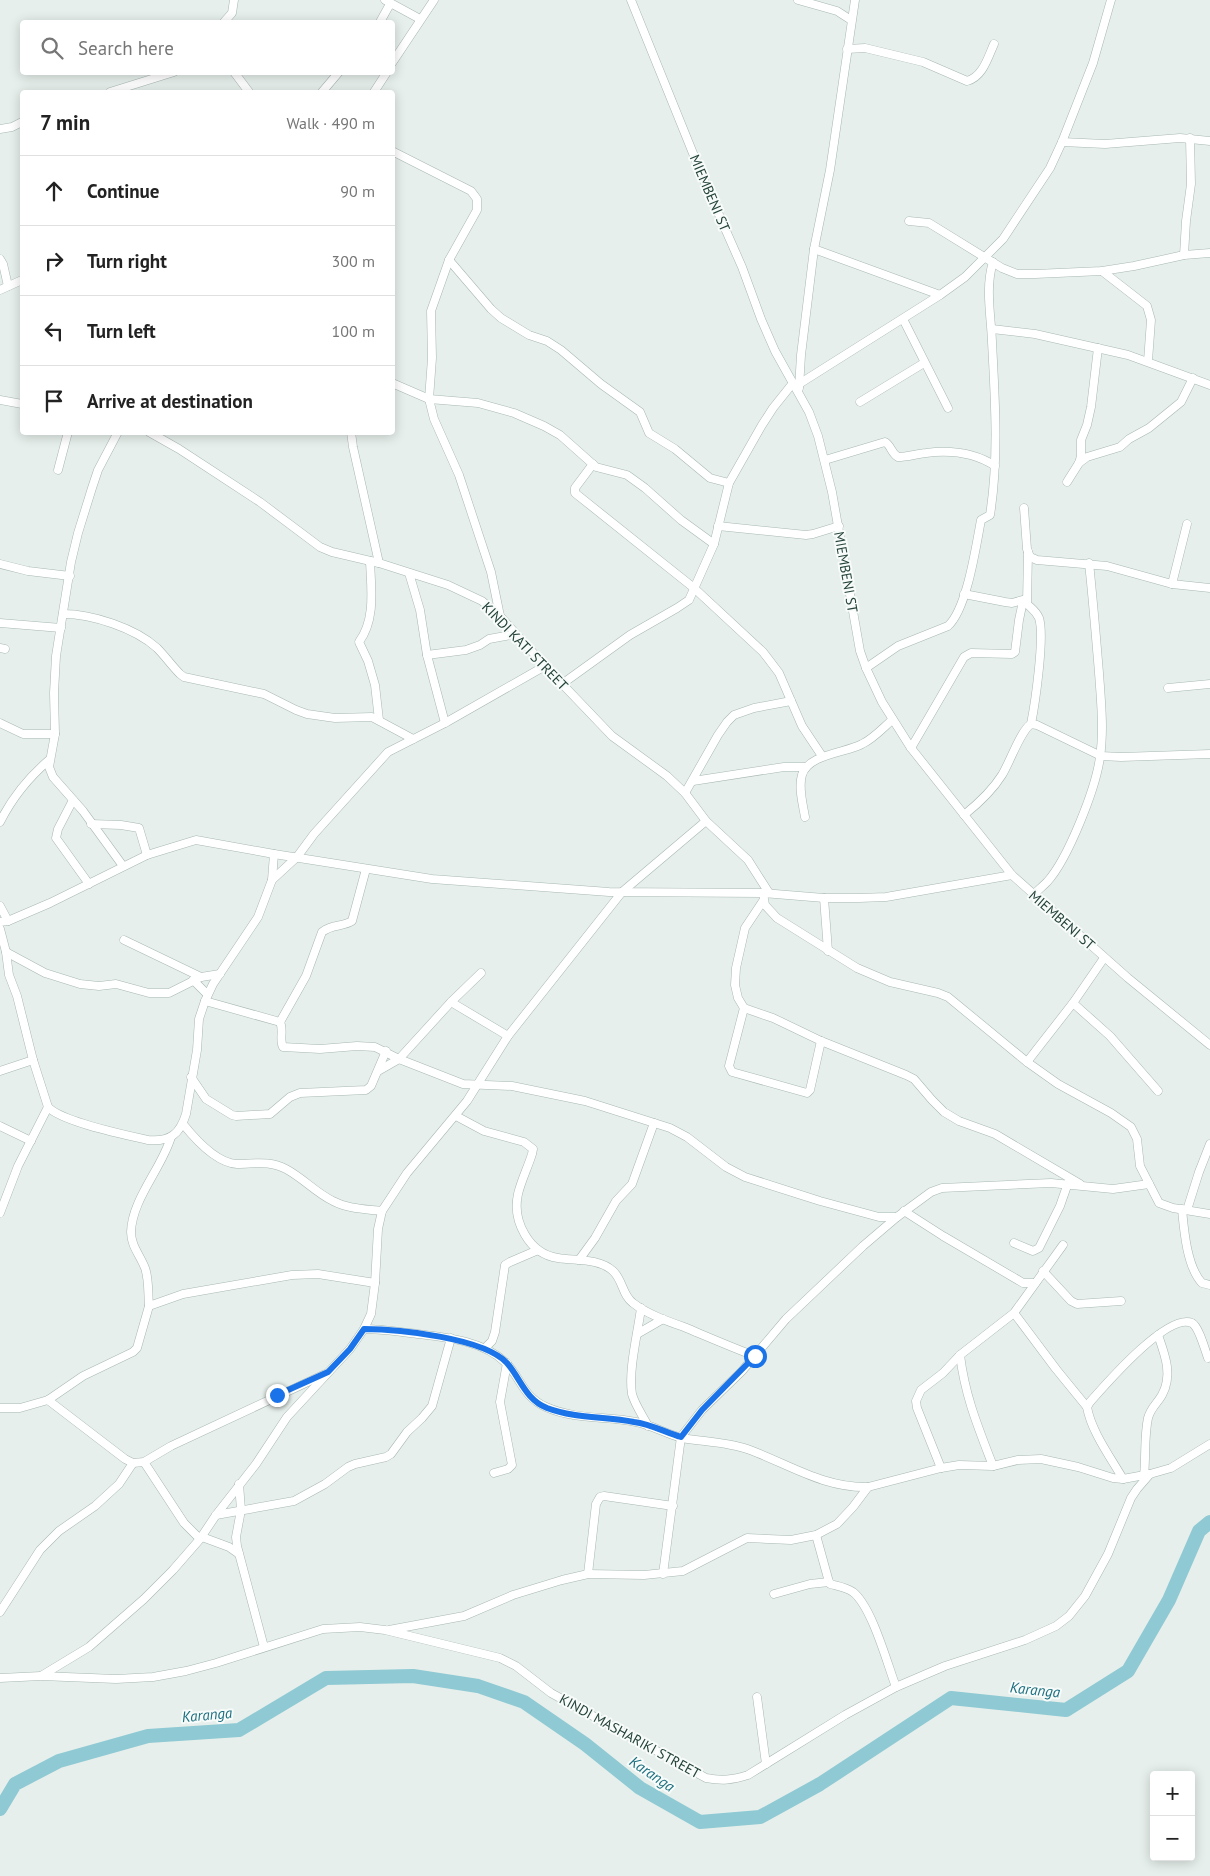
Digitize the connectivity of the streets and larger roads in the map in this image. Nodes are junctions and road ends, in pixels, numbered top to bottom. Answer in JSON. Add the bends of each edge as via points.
{"nodes":[{"id":1,"x":234,"y":0,"type":"edge"},
{"id":2,"x":434,"y":0,"type":"edge"},
{"id":3,"x":631,"y":0,"type":"edge"},
{"id":4,"x":798,"y":0,"type":"edge"},
{"id":5,"x":855,"y":0,"type":"edge"},
{"id":6,"x":1111,"y":0,"type":"edge"},
{"id":7,"x":389,"y":2,"type":"edge"},
{"id":8,"x":420,"y":19,"type":"junction"},
{"id":9,"x":226,"y":20,"type":"edge"},
{"id":10,"x":381,"y":20,"type":"edge"},
{"id":11,"x":851,"y":20,"type":"junction"},
{"id":12,"x":994,"y":44,"type":"dead end"},
{"id":13,"x":848,"y":49,"type":"junction"},
{"id":14,"x":395,"y":59,"type":"edge"},
{"id":15,"x":164,"y":75,"type":"edge"},
{"id":16,"x":236,"y":75,"type":"edge"},
{"id":17,"x":336,"y":75,"type":"edge"},
{"id":18,"x":385,"y":75,"type":"edge"},
{"id":19,"x":116,"y":90,"type":"edge"},
{"id":20,"x":248,"y":90,"type":"edge"},
{"id":21,"x":324,"y":90,"type":"edge"},
{"id":22,"x":375,"y":90,"type":"edge"},
{"id":23,"x":20,"y":123,"type":"edge"},
{"id":24,"x":0,"y":129,"type":"edge"},
{"id":25,"x":1190,"y":138,"type":"junction"},
{"id":26,"x":1210,"y":141,"type":"edge"},
{"id":27,"x":1062,"y":142,"type":"junction"},
{"id":28,"x":395,"y":152,"type":"edge"},
{"id":29,"x":909,"y":221,"type":"dead end"},
{"id":30,"x":814,"y":249,"type":"junction"},
{"id":31,"x":1210,"y":252,"type":"edge"},
{"id":32,"x":1184,"y":255,"type":"junction"},
{"id":33,"x":986,"y":257,"type":"junction"},
{"id":34,"x":0,"y":259,"type":"edge"},
{"id":35,"x":449,"y":260,"type":"junction"},
{"id":36,"x":993,"y":262,"type":"junction"},
{"id":37,"x":1102,"y":271,"type":"junction"},
{"id":38,"x":20,"y":281,"type":"edge"},
{"id":39,"x":8,"y":286,"type":"junction"},
{"id":40,"x":0,"y":290,"type":"edge"},
{"id":41,"x":940,"y":295,"type":"junction"},
{"id":42,"x":903,"y":319,"type":"junction"},
{"id":43,"x":992,"y":329,"type":"junction"},
{"id":44,"x":1098,"y":348,"type":"junction"},
{"id":45,"x":1148,"y":361,"type":"junction"},
{"id":46,"x":924,"y":362,"type":"junction"},
{"id":47,"x":1193,"y":378,"type":"junction"},
{"id":48,"x":395,"y":384,"type":"edge"},
{"id":49,"x":1210,"y":385,"type":"edge"},
{"id":50,"x":797,"y":387,"type":"junction"},
{"id":51,"x":430,"y":399,"type":"junction"},
{"id":52,"x":0,"y":400,"type":"edge"},
{"id":53,"x":860,"y":402,"type":"dead end"},
{"id":54,"x":20,"y":404,"type":"edge"},
{"id":55,"x":948,"y":408,"type":"dead end"},
{"id":56,"x":67,"y":435,"type":"edge"},
{"id":57,"x":116,"y":435,"type":"edge"},
{"id":58,"x":154,"y":435,"type":"edge"},
{"id":59,"x":351,"y":435,"type":"edge"},
{"id":60,"x":825,"y":460,"type":"junction"},
{"id":61,"x":1078,"y":463,"type":"junction"},
{"id":62,"x":593,"y":464,"type":"junction"},
{"id":63,"x":996,"y":466,"type":"junction"},
{"id":64,"x":58,"y":470,"type":"dead end"},
{"id":65,"x":1067,"y":482,"type":"dead end"},
{"id":66,"x":729,"y":483,"type":"junction"},
{"id":67,"x":1024,"y":508,"type":"dead end"},
{"id":68,"x":1187,"y":524,"type":"dead end"},
{"id":69,"x":718,"y":526,"type":"junction"},
{"id":70,"x":839,"y":526,"type":"junction"},
{"id":71,"x":714,"y":544,"type":"junction"},
{"id":72,"x":1028,"y":551,"type":"junction"},
{"id":73,"x":370,"y":561,"type":"junction"},
{"id":74,"x":379,"y":563,"type":"junction"},
{"id":75,"x":1089,"y":563,"type":"junction"},
{"id":76,"x":0,"y":564,"type":"edge"},
{"id":77,"x":409,"y":573,"type":"junction"},
{"id":78,"x":70,"y":576,"type":"junction"},
{"id":79,"x":1172,"y":584,"type":"junction"},
{"id":80,"x":694,"y":588,"type":"junction"},
{"id":81,"x":1210,"y":588,"type":"edge"},
{"id":82,"x":964,"y":594,"type":"junction"},
{"id":83,"x":1025,"y":600,"type":"junction"},
{"id":84,"x":63,"y":614,"type":"junction"},
{"id":85,"x":500,"y":616,"type":"junction"},
{"id":86,"x":0,"y":622,"type":"edge"},
{"id":87,"x":61,"y":628,"type":"junction"},
{"id":88,"x":516,"y":634,"type":"junction"},
{"id":89,"x":427,"y":655,"type":"junction"},
{"id":90,"x":545,"y":666,"type":"junction"},
{"id":91,"x":866,"y":668,"type":"junction"},
{"id":92,"x":562,"y":684,"type":"junction"},
{"id":93,"x":1210,"y":684,"type":"edge"},
{"id":94,"x":1168,"y":688,"type":"dead end"},
{"id":95,"x":791,"y":701,"type":"junction"},
{"id":96,"x":379,"y":720,"type":"junction"},
{"id":97,"x":892,"y":720,"type":"junction"},
{"id":98,"x":0,"y":723,"type":"edge"},
{"id":99,"x":445,"y":723,"type":"junction"},
{"id":100,"x":1031,"y":724,"type":"junction"},
{"id":101,"x":55,"y":734,"type":"junction"},
{"id":102,"x":413,"y":739,"type":"junction"},
{"id":103,"x":911,"y":748,"type":"junction"},
{"id":104,"x":1210,"y":754,"type":"edge"},
{"id":105,"x":822,"y":756,"type":"junction"},
{"id":106,"x":1100,"y":756,"type":"junction"},
{"id":107,"x":49,"y":760,"type":"junction"},
{"id":108,"x":806,"y":767,"type":"junction"},
{"id":109,"x":693,"y":781,"type":"junction"},
{"id":110,"x":685,"y":793,"type":"junction"},
{"id":111,"x":73,"y":800,"type":"junction"},
{"id":112,"x":964,"y":815,"type":"junction"},
{"id":113,"x":805,"y":817,"type":"dead end"},
{"id":114,"x":706,"y":821,"type":"junction"},
{"id":115,"x":0,"y":822,"type":"edge"},
{"id":116,"x":91,"y":824,"type":"junction"},
{"id":117,"x":274,"y":854,"type":"junction"},
{"id":118,"x":147,"y":855,"type":"junction"},
{"id":119,"x":298,"y":857,"type":"junction"},
{"id":120,"x":123,"y":866,"type":"junction"},
{"id":121,"x":366,"y":869,"type":"junction"},
{"id":122,"x":1012,"y":875,"type":"junction"},
{"id":123,"x":272,"y":880,"type":"junction"},
{"id":124,"x":89,"y":884,"type":"junction"},
{"id":125,"x":622,"y":892,"type":"junction"},
{"id":126,"x":1032,"y":895,"type":"junction"},
{"id":127,"x":765,"y":896,"type":"junction"},
{"id":128,"x":824,"y":898,"type":"junction"},
{"id":129,"x":0,"y":906,"type":"edge"},
{"id":130,"x":4,"y":921,"type":"edge"},
{"id":131,"x":0,"y":929,"type":"edge"},
{"id":132,"x":124,"y":940,"type":"dead end"},
{"id":133,"x":828,"y":951,"type":"junction"},
{"id":134,"x":6,"y":952,"type":"junction"},
{"id":135,"x":1104,"y":958,"type":"junction"},
{"id":136,"x":481,"y":973,"type":"dead end"},
{"id":137,"x":220,"y":974,"type":"junction"},
{"id":138,"x":197,"y":979,"type":"junction"},
{"id":139,"x":206,"y":998,"type":"junction"},
{"id":140,"x":451,"y":1002,"type":"junction"},
{"id":141,"x":1073,"y":1003,"type":"junction"},
{"id":142,"x":744,"y":1008,"type":"junction"},
{"id":143,"x":280,"y":1022,"type":"junction"},
{"id":144,"x":508,"y":1036,"type":"junction"},
{"id":145,"x":821,"y":1041,"type":"junction"},
{"id":146,"x":1210,"y":1045,"type":"edge"},
{"id":147,"x":386,"y":1051,"type":"junction"},
{"id":148,"x":33,"y":1060,"type":"junction"},
{"id":149,"x":399,"y":1060,"type":"junction"},
{"id":150,"x":1027,"y":1062,"type":"junction"},
{"id":151,"x":0,"y":1071,"type":"edge"},
{"id":152,"x":378,"y":1071,"type":"junction"},
{"id":153,"x":191,"y":1077,"type":"junction"},
{"id":154,"x":478,"y":1085,"type":"junction"},
{"id":155,"x":1158,"y":1091,"type":"dead end"},
{"id":156,"x":48,"y":1107,"type":"junction"},
{"id":157,"x":456,"y":1116,"type":"junction"},
{"id":158,"x":654,"y":1123,"type":"junction"},
{"id":159,"x":182,"y":1124,"type":"junction"},
{"id":160,"x":0,"y":1126,"type":"edge"},
{"id":161,"x":171,"y":1137,"type":"junction"},
{"id":162,"x":31,"y":1141,"type":"junction"},
{"id":163,"x":1210,"y":1144,"type":"edge"},
{"id":164,"x":1068,"y":1183,"type":"junction"},
{"id":165,"x":1149,"y":1184,"type":"junction"},
{"id":166,"x":1083,"y":1186,"type":"junction"},
{"id":167,"x":1185,"y":1210,"type":"junction"},
{"id":168,"x":382,"y":1211,"type":"junction"},
{"id":169,"x":904,"y":1211,"type":"junction"},
{"id":170,"x":0,"y":1213,"type":"edge"},
{"id":171,"x":1210,"y":1214,"type":"edge"},
{"id":172,"x":897,"y":1217,"type":"junction"},
{"id":173,"x":1014,"y":1243,"type":"dead end"},
{"id":174,"x":1062,"y":1245,"type":"dead end"},
{"id":175,"x":538,"y":1250,"type":"junction"},
{"id":176,"x":579,"y":1260,"type":"junction"},
{"id":177,"x":1044,"y":1271,"type":"junction"},
{"id":178,"x":375,"y":1283,"type":"junction"},
{"id":179,"x":1035,"y":1283,"type":"junction"},
{"id":180,"x":1210,"y":1285,"type":"edge"},
{"id":181,"x":1122,"y":1301,"type":"dead end"},
{"id":182,"x":148,"y":1306,"type":"junction"},
{"id":183,"x":641,"y":1308,"type":"junction"},
{"id":184,"x":1014,"y":1313,"type":"junction"},
{"id":185,"x":663,"y":1319,"type":"junction"},
{"id":186,"x":364,"y":1329,"type":"junction"},
{"id":187,"x":638,"y":1334,"type":"junction"},
{"id":188,"x":1158,"y":1335,"type":"junction"},
{"id":189,"x":451,"y":1338,"type":"junction"},
{"id":190,"x":485,"y":1348,"type":"junction"},
{"id":191,"x":960,"y":1354,"type":"junction"},
{"id":192,"x":755,"y":1356,"type":"junction"},
{"id":193,"x":1208,"y":1358,"type":"dead end"},
{"id":194,"x":506,"y":1363,"type":"junction"},
{"id":195,"x":328,"y":1372,"type":"junction"},
{"id":196,"x":48,"y":1400,"type":"junction"},
{"id":197,"x":1087,"y":1407,"type":"junction"},
{"id":198,"x":0,"y":1408,"type":"edge"},
{"id":199,"x":648,"y":1426,"type":"junction"},
{"id":200,"x":681,"y":1437,"type":"junction"},
{"id":201,"x":1210,"y":1444,"type":"edge"},
{"id":202,"x":144,"y":1462,"type":"junction"},
{"id":203,"x":133,"y":1463,"type":"junction"},
{"id":204,"x":993,"y":1466,"type":"junction"},
{"id":205,"x":941,"y":1468,"type":"junction"},
{"id":206,"x":494,"y":1473,"type":"dead end"},
{"id":207,"x":1147,"y":1475,"type":"junction"},
{"id":208,"x":1123,"y":1479,"type":"junction"},
{"id":209,"x":239,"y":1484,"type":"junction"},
{"id":210,"x":868,"y":1487,"type":"junction"},
{"id":211,"x":672,"y":1506,"type":"junction"},
{"id":212,"x":241,"y":1510,"type":"junction"},
{"id":213,"x":216,"y":1515,"type":"junction"},
{"id":214,"x":816,"y":1535,"type":"junction"},
{"id":215,"x":201,"y":1538,"type":"junction"},
{"id":216,"x":239,"y":1554,"type":"junction"},
{"id":217,"x":588,"y":1574,"type":"junction"},
{"id":218,"x":664,"y":1574,"type":"junction"},
{"id":219,"x":828,"y":1582,"type":"junction"},
{"id":220,"x":774,"y":1594,"type":"dead end"},
{"id":221,"x":0,"y":1612,"type":"edge"},
{"id":222,"x":385,"y":1630,"type":"junction"},
{"id":223,"x":264,"y":1647,"type":"junction"},
{"id":224,"x":42,"y":1676,"type":"junction"},
{"id":225,"x":0,"y":1678,"type":"edge"},
{"id":226,"x":896,"y":1687,"type":"junction"},
{"id":227,"x":757,"y":1697,"type":"dead end"},
{"id":228,"x":766,"y":1764,"type":"junction"}],
"edges":[{"from":1,"to":9,"type":"street","via":[[232,13]]},
{"from":2,"to":8,"type":"street"},
{"from":3,"to":50,"type":"street","name":"MIEMBENI ST","via":[[761,319],[775,351]]},
{"from":4,"to":11,"type":"street","via":[[837,11]]},
{"from":5,"to":11,"type":"street"},
{"from":6,"to":27,"type":"street","via":[[1092,64]]},
{"from":7,"to":8,"type":"street"},
{"from":7,"to":10,"type":"street"},
{"from":8,"to":14,"type":"street"},
{"from":11,"to":13,"type":"street"},
{"from":12,"to":13,"type":"street","via":[[982,70],[967,81],[923,62],[865,48]]},
{"from":13,"to":30,"type":"street","via":[[830,170]]},
{"from":15,"to":19,"type":"street"},
{"from":16,"to":20,"type":"street"},
{"from":17,"to":21,"type":"street"},
{"from":18,"to":22,"type":"street"},
{"from":23,"to":24,"type":"street"},
{"from":25,"to":26,"type":"street"},
{"from":25,"to":27,"type":"street","via":[[1105,144]]},
{"from":25,"to":32,"type":"street","via":[[1191,184]]},
{"from":27,"to":33,"type":"street","via":[[1050,168],[1003,239]]},
{"from":28,"to":35,"type":"street","via":[[449,178],[475,196],[477,210]]},
{"from":29,"to":33,"type":"street","via":[[929,223]]},
{"from":30,"to":41,"type":"street"},
{"from":30,"to":50,"type":"street"},
{"from":31,"to":32,"type":"street"},
{"from":32,"to":37,"type":"street"},
{"from":33,"to":36,"type":"street"},
{"from":33,"to":41,"type":"street"},
{"from":34,"to":39,"type":"street"},
{"from":35,"to":51,"type":"street","via":[[432,311]]},
{"from":35,"to":66,"type":"street","via":[[501,318],[556,346],[640,412],[650,432],[710,478]]},
{"from":36,"to":37,"type":"street","via":[[1008,272],[1024,274]]},
{"from":36,"to":43,"type":"street","via":[[989,283]]},
{"from":37,"to":45,"type":"street","via":[[1147,306],[1151,320]]},
{"from":38,"to":39,"type":"street"},
{"from":39,"to":40,"type":"street"},
{"from":41,"to":42,"type":"street"},
{"from":42,"to":46,"type":"street"},
{"from":42,"to":50,"type":"street"},
{"from":43,"to":44,"type":"street","via":[[1035,334]]},
{"from":43,"to":63,"type":"street"},
{"from":44,"to":45,"type":"street"},
{"from":44,"to":61,"type":"street","via":[[1091,407]]},
{"from":45,"to":47,"type":"street"},
{"from":46,"to":53,"type":"street"},
{"from":46,"to":55,"type":"street"},
{"from":47,"to":49,"type":"street"},
{"from":47,"to":61,"type":"street","via":[[1181,402],[1149,428],[1120,447]]},
{"from":48,"to":51,"type":"street"},
{"from":50,"to":60,"type":"street","name":"MIEMBENI ST"},
{"from":50,"to":66,"type":"street","via":[[773,408]]},
{"from":51,"to":62,"type":"street","via":[[478,403],[514,413],[560,435]]},
{"from":51,"to":85,"type":"street","via":[[434,419],[459,475],[491,572]]},
{"from":52,"to":54,"type":"street"},
{"from":56,"to":64,"type":"street"},
{"from":57,"to":78,"type":"street","via":[[98,470],[84,508]]},
{"from":58,"to":73,"type":"street","name":"KINDI KATI STREET","via":[[275,512],[320,547]]},
{"from":59,"to":74,"type":"street"},
{"from":60,"to":63,"type":"street","via":[[885,442],[898,457],[952,453],[978,456]]},
{"from":60,"to":70,"type":"street","name":"MIEMBENI ST"},
{"from":61,"to":65,"type":"street"},
{"from":62,"to":71,"type":"street","via":[[627,475]]},
{"from":62,"to":80,"type":"street","via":[[575,488],[575,493]]},
{"from":63,"to":82,"type":"street","via":[[990,515],[981,520]]},
{"from":66,"to":69,"type":"street"},
{"from":67,"to":72,"type":"street"},
{"from":68,"to":79,"type":"street"},
{"from":69,"to":70,"type":"street","via":[[806,535]]},
{"from":69,"to":71,"type":"street"},
{"from":70,"to":91,"type":"street","name":"MIEMBENI ST","via":[[860,651]]},
{"from":71,"to":80,"type":"street"},
{"from":72,"to":75,"type":"street","via":[[1030,557],[1037,560]]},
{"from":72,"to":83,"type":"street"},
{"from":73,"to":74,"type":"street","name":"KINDI KATI STREET"},
{"from":73,"to":96,"type":"street","via":[[370,615],[359,642],[375,685]]},
{"from":74,"to":77,"type":"street","name":"KINDI KATI STREET"},
{"from":75,"to":79,"type":"street"},
{"from":75,"to":106,"type":"street","via":[[1101,707]]},
{"from":76,"to":78,"type":"street"},
{"from":77,"to":85,"type":"street","name":"KINDI KATI STREET","via":[[467,593]]},
{"from":77,"to":89,"type":"street","via":[[420,610]]},
{"from":78,"to":84,"type":"street"},
{"from":79,"to":81,"type":"street"},
{"from":80,"to":92,"type":"street","via":[[685,603],[630,635]]},
{"from":80,"to":95,"type":"street","via":[[763,652],[778,673]]},
{"from":82,"to":83,"type":"street","via":[[1005,602]]},
{"from":82,"to":91,"type":"street","via":[[948,626],[898,646]]},
{"from":83,"to":100,"type":"street","via":[[1027,606],[1035,610],[1041,630]]},
{"from":83,"to":103,"type":"street","via":[[1015,652],[971,653],[964,657]]},
{"from":84,"to":87,"type":"street"},
{"from":84,"to":96,"type":"street","via":[[85,615],[143,637],[184,677],[264,694],[307,714],[335,718],[366,716]]},
{"from":85,"to":88,"type":"street","name":"KINDI KATI STREET"},
{"from":86,"to":87,"type":"street"},
{"from":87,"to":101,"type":"street","via":[[55,675]]},
{"from":88,"to":89,"type":"street","via":[[489,639],[466,650]]},
{"from":88,"to":90,"type":"street","name":"KINDI KATI STREET"},
{"from":89,"to":99,"type":"street"},
{"from":90,"to":92,"type":"street","name":"KINDI KATI STREET"},
{"from":90,"to":99,"type":"street"},
{"from":91,"to":97,"type":"street","name":"MIEMBENI ST"},
{"from":92,"to":110,"type":"street","name":"KINDI KATI STREET","via":[[612,736]]},
{"from":93,"to":94,"type":"street"},
{"from":95,"to":105,"type":"street","via":[[802,726]]},
{"from":95,"to":109,"type":"street","via":[[734,715],[718,735]]},
{"from":96,"to":102,"type":"street"},
{"from":97,"to":103,"type":"street","name":"MIEMBENI ST"},
{"from":97,"to":105,"type":"street","via":[[863,744]]},
{"from":98,"to":101,"type":"street","via":[[23,734]]},
{"from":99,"to":102,"type":"street"},
{"from":100,"to":106,"type":"street"},
{"from":100,"to":112,"type":"street","via":[[1023,732],[1013,757],[992,789]]},
{"from":101,"to":107,"type":"street"},
{"from":102,"to":119,"type":"street","via":[[388,752],[314,834]]},
{"from":103,"to":112,"type":"street","name":"MIEMBENI ST"},
{"from":104,"to":106,"type":"street"},
{"from":105,"to":108,"type":"street"},
{"from":106,"to":126,"type":"street","via":[[1093,785],[1070,843],[1047,882]]},
{"from":107,"to":111,"type":"street","via":[[53,777]]},
{"from":107,"to":115,"type":"street","via":[[14,797]]},
{"from":108,"to":109,"type":"street"},
{"from":108,"to":113,"type":"street","via":[[801,783]]},
{"from":109,"to":110,"type":"street"},
{"from":110,"to":114,"type":"street","name":"KINDI KATI STREET"},
{"from":111,"to":116,"type":"street"},
{"from":111,"to":124,"type":"street","via":[[56,838]]},
{"from":112,"to":122,"type":"street","name":"MIEMBENI ST"},
{"from":114,"to":125,"type":"street"},
{"from":114,"to":127,"type":"street","name":"KINDI KATI STREET","via":[[748,860]]},
{"from":116,"to":118,"type":"street","via":[[139,828]]},
{"from":116,"to":120,"type":"street"},
{"from":117,"to":118,"type":"street","via":[[196,840]]},
{"from":117,"to":119,"type":"street"},
{"from":117,"to":123,"type":"street"},
{"from":118,"to":120,"type":"street"},
{"from":119,"to":121,"type":"street"},
{"from":119,"to":123,"type":"street"},
{"from":120,"to":124,"type":"street"},
{"from":121,"to":125,"type":"street","via":[[432,879]]},
{"from":121,"to":143,"type":"street","via":[[352,921],[333,925],[322,932],[306,976]]},
{"from":122,"to":126,"type":"street","name":"MIEMBENI ST"},
{"from":122,"to":128,"type":"street","via":[[886,897]]},
{"from":123,"to":137,"type":"street","via":[[258,917]]},
{"from":124,"to":130,"type":"street"},
{"from":125,"to":127,"type":"street"},
{"from":125,"to":144,"type":"street"},
{"from":126,"to":135,"type":"street","name":"MIEMBENI ST"},
{"from":127,"to":128,"type":"street"},
{"from":127,"to":133,"type":"street","name":"KINDI KATI STREET","via":[[767,909],[777,918]]},
{"from":127,"to":142,"type":"street","via":[[745,928],[738,960],[735,985]]},
{"from":128,"to":133,"type":"street"},
{"from":129,"to":130,"type":"street"},
{"from":131,"to":134,"type":"street"},
{"from":132,"to":138,"type":"street"},
{"from":133,"to":150,"type":"street","name":"KINDI KATI STREET","via":[[890,982],[948,997]]},
{"from":134,"to":138,"type":"street","via":[[45,973],[89,986],[116,984],[160,993],[177,991]]},
{"from":134,"to":148,"type":"street","via":[[9,975]]},
{"from":135,"to":141,"type":"street"},
{"from":135,"to":146,"type":"street","name":"MIEMBENI ST"},
{"from":136,"to":140,"type":"street"},
{"from":137,"to":138,"type":"street"},
{"from":137,"to":139,"type":"street"},
{"from":138,"to":139,"type":"street"},
{"from":139,"to":143,"type":"street"},
{"from":139,"to":153,"type":"street","via":[[199,1019]]},
{"from":140,"to":144,"type":"street"},
{"from":140,"to":149,"type":"street"},
{"from":141,"to":150,"type":"street"},
{"from":141,"to":155,"type":"street","via":[[1110,1036]]},
{"from":142,"to":145,"type":"street"},
{"from":142,"to":145,"type":"street","via":[[729,1066],[732,1072],[806,1093],[810,1090]]},
{"from":143,"to":147,"type":"street","via":[[283,1047],[369,1046]]},
{"from":144,"to":154,"type":"street"},
{"from":145,"to":166,"type":"street","via":[[914,1079],[944,1112],[995,1134]]},
{"from":147,"to":149,"type":"street"},
{"from":147,"to":152,"type":"street"},
{"from":148,"to":151,"type":"street"},
{"from":148,"to":156,"type":"street"},
{"from":149,"to":152,"type":"street"},
{"from":149,"to":154,"type":"street","via":[[463,1084]]},
{"from":150,"to":165,"type":"street","name":"KINDI KATI STREET","via":[[1131,1127],[1137,1138],[1140,1166]]},
{"from":152,"to":153,"type":"street","via":[[366,1090],[300,1093],[270,1114],[236,1116],[206,1099]]},
{"from":153,"to":159,"type":"street"},
{"from":154,"to":157,"type":"street"},
{"from":154,"to":158,"type":"street","via":[[546,1092]]},
{"from":156,"to":161,"type":"street","via":[[59,1116],[135,1137],[158,1141]]},
{"from":156,"to":162,"type":"street"},
{"from":157,"to":168,"type":"street","via":[[407,1173]]},
{"from":157,"to":175,"type":"street","via":[[484,1131],[524,1142],[533,1148],[518,1193],[518,1219]]},
{"from":158,"to":172,"type":"street","via":[[686,1137],[745,1177],[855,1211],[886,1218]]},
{"from":158,"to":176,"type":"street","via":[[632,1184],[616,1201]]},
{"from":159,"to":161,"type":"street"},
{"from":159,"to":168,"type":"street","via":[[199,1143],[226,1161],[272,1164],[286,1169],[332,1201]]},
{"from":160,"to":162,"type":"street"},
{"from":161,"to":182,"type":"street","via":[[132,1223],[134,1247],[146,1270]]},
{"from":162,"to":170,"type":"street"},
{"from":163,"to":167,"type":"street"},
{"from":164,"to":166,"type":"street"},
{"from":164,"to":169,"type":"street","via":[[942,1188]]},
{"from":164,"to":173,"type":"street","via":[[1039,1248],[1033,1251]]},
{"from":165,"to":166,"type":"street","via":[[1114,1190]]},
{"from":165,"to":167,"type":"street","name":"KINDI KATI STREET","via":[[1159,1203]]},
{"from":167,"to":171,"type":"street","name":"KINDI KATI STREET"},
{"from":167,"to":180,"type":"street","via":[[1187,1247],[1194,1269],[1202,1283]]},
{"from":168,"to":178,"type":"street"},
{"from":169,"to":172,"type":"street"},
{"from":169,"to":179,"type":"street","via":[[1023,1283]]},
{"from":172,"to":192,"type":"street","via":[[786,1319]]},
{"from":174,"to":177,"type":"street"},
{"from":175,"to":176,"type":"street","via":[[555,1258]]},
{"from":175,"to":190,"type":"street","via":[[505,1265],[495,1332]]},
{"from":176,"to":183,"type":"street","via":[[612,1270],[627,1298]]},
{"from":177,"to":179,"type":"street"},
{"from":177,"to":181,"type":"street","via":[[1077,1304]]},
{"from":178,"to":182,"type":"street","via":[[318,1274],[292,1275],[183,1294]]},
{"from":178,"to":186,"type":"street","via":[[371,1314]]},
{"from":179,"to":184,"type":"street"},
{"from":182,"to":196,"type":"street","via":[[136,1350],[83,1376]]},
{"from":183,"to":185,"type":"street"},
{"from":183,"to":187,"type":"street"},
{"from":184,"to":191,"type":"street"},
{"from":184,"to":197,"type":"street"},
{"from":185,"to":187,"type":"street"},
{"from":185,"to":192,"type":"street"},
{"from":186,"to":189,"type":"street","via":[[389,1329]]},
{"from":186,"to":195,"type":"street"},
{"from":187,"to":199,"type":"street","via":[[632,1394]]},
{"from":188,"to":193,"type":"street","via":[[1180,1322],[1190,1322],[1195,1325]]},
{"from":188,"to":197,"type":"street","via":[[1122,1366]]},
{"from":188,"to":207,"type":"street","via":[[1167,1362],[1167,1380],[1148,1419]]},
{"from":189,"to":190,"type":"street"},
{"from":189,"to":212,"type":"street","via":[[432,1406],[391,1454],[348,1467],[294,1501]]},
{"from":190,"to":194,"type":"street"},
{"from":191,"to":204,"type":"street","via":[[969,1404]]},
{"from":191,"to":205,"type":"street","via":[[921,1390],[916,1401]]},
{"from":192,"to":200,"type":"street","via":[[702,1410]]},
{"from":194,"to":199,"type":"street","via":[[522,1388],[545,1407],[576,1416],[624,1420]]},
{"from":194,"to":206,"type":"street","via":[[500,1402],[512,1465]]},
{"from":195,"to":202,"type":"street"},
{"from":195,"to":209,"type":"street","via":[[286,1417]]},
{"from":196,"to":198,"type":"street","via":[[20,1408]]},
{"from":196,"to":203,"type":"street"},
{"from":197,"to":208,"type":"street"},
{"from":199,"to":200,"type":"street"},
{"from":200,"to":210,"type":"street","via":[[749,1450],[796,1471],[841,1485]]},
{"from":200,"to":211,"type":"street"},
{"from":201,"to":207,"type":"street","via":[[1171,1468]]},
{"from":202,"to":203,"type":"street"},
{"from":202,"to":215,"type":"street","via":[[184,1523]]},
{"from":203,"to":221,"type":"street","via":[[119,1484],[40,1550]]},
{"from":204,"to":205,"type":"street"},
{"from":204,"to":208,"type":"street","via":[[1041,1459]]},
{"from":205,"to":210,"type":"street"},
{"from":207,"to":208,"type":"street"},
{"from":207,"to":226,"type":"street","name":"KINDI MASHARIKI STREET","via":[[1131,1498],[1108,1554],[1085,1596],[1069,1616],[1056,1626],[1025,1640],[945,1666]]},
{"from":209,"to":212,"type":"street"},
{"from":209,"to":213,"type":"street"},
{"from":210,"to":214,"type":"street","via":[[837,1524]]},
{"from":211,"to":217,"type":"street","via":[[600,1497],[596,1504]]},
{"from":211,"to":218,"type":"street"},
{"from":212,"to":213,"type":"street"},
{"from":212,"to":216,"type":"street","via":[[236,1537]]},
{"from":213,"to":215,"type":"street"},
{"from":214,"to":218,"type":"street","via":[[791,1540],[747,1538],[683,1571]]},
{"from":214,"to":219,"type":"street"},
{"from":215,"to":216,"type":"street","via":[[229,1547]]},
{"from":215,"to":224,"type":"street","via":[[150,1594],[113,1627],[89,1647]]},
{"from":216,"to":223,"type":"street"},
{"from":217,"to":218,"type":"street"},
{"from":217,"to":222,"type":"street","via":[[513,1595],[464,1616]]},
{"from":219,"to":220,"type":"street"},
{"from":219,"to":226,"type":"street","via":[[849,1589],[865,1608]]},
{"from":222,"to":223,"type":"street","name":"KINDI MASHARIKI STREET","via":[[360,1627],[322,1629]]},
{"from":222,"to":228,"type":"street","name":"KINDI MASHARIKI STREET","via":[[500,1658],[551,1693],[706,1778],[732,1780]]},
{"from":223,"to":224,"type":"street","name":"KINDI MASHARIKI STREET","via":[[186,1672],[152,1677]]},
{"from":224,"to":225,"type":"street","name":"KINDI MASHARIKI STREET"},
{"from":226,"to":228,"type":"street","name":"KINDI MASHARIKI STREET"},
{"from":227,"to":228,"type":"street"}]}
